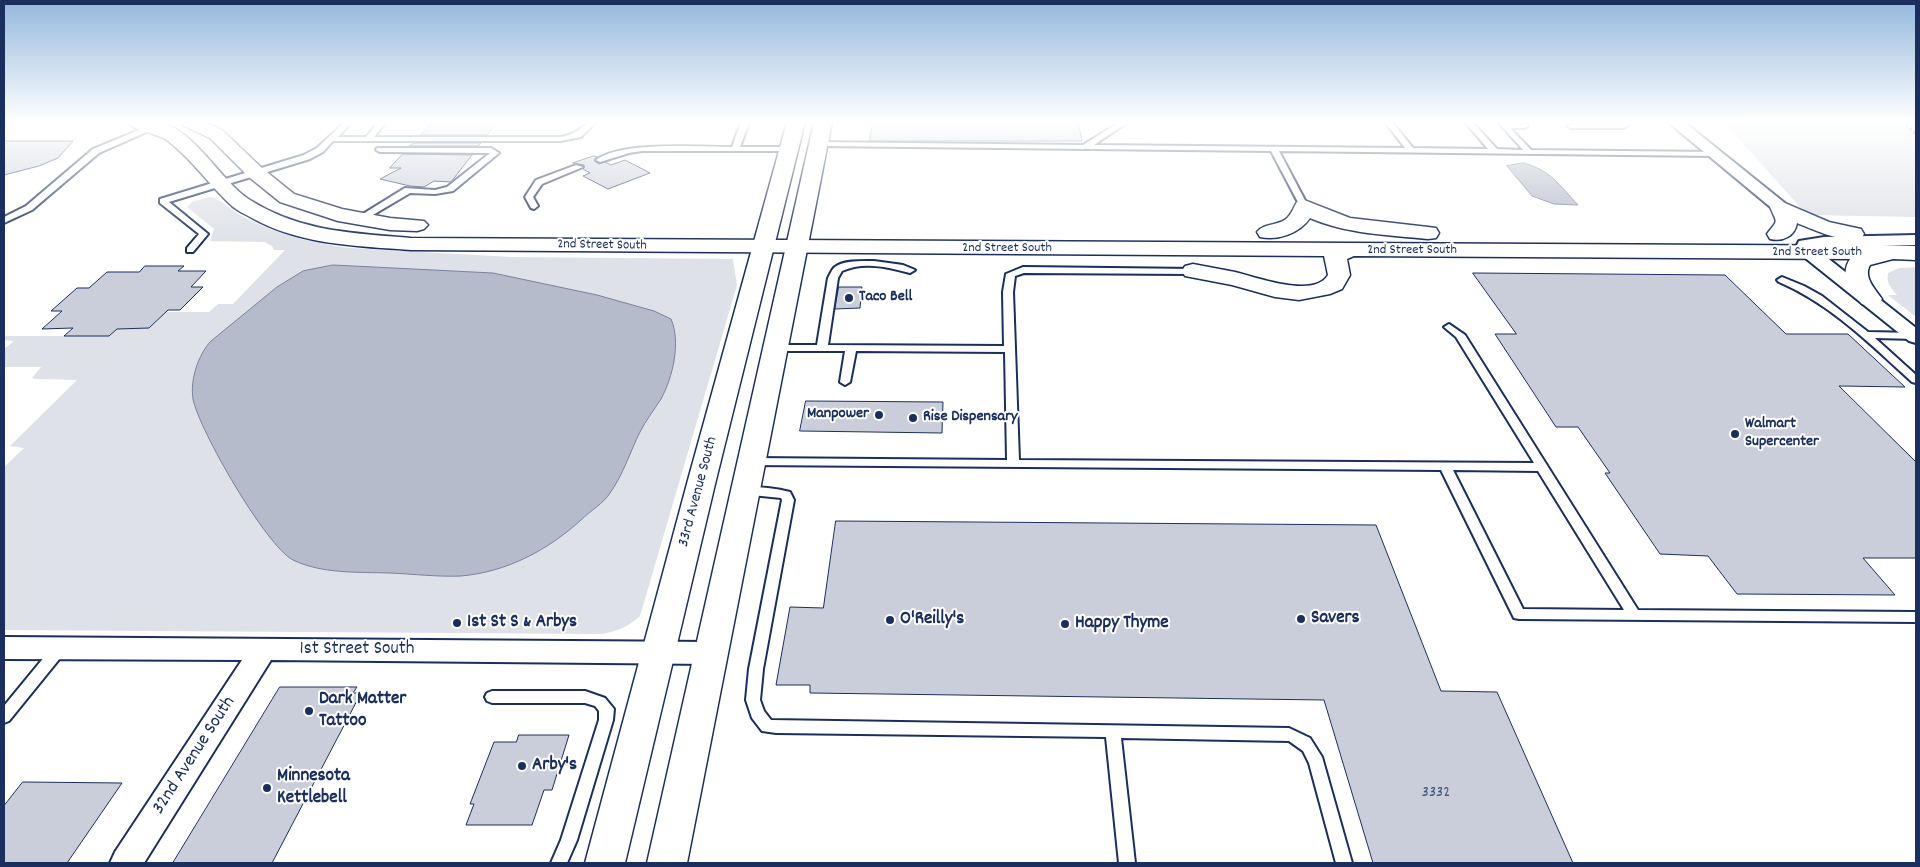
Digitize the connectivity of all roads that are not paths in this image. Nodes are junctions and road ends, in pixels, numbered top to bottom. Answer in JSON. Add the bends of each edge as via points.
{"nodes":[{"id":1,"x":83,"y":162,"type":"edge"},
{"id":2,"x":200,"y":162,"type":"edge"},
{"id":3,"x":245,"y":162,"type":"edge"},
{"id":4,"x":290,"y":162,"type":"edge"},
{"id":5,"x":484,"y":162,"type":"edge"},
{"id":6,"x":786,"y":162,"type":"edge"},
{"id":7,"x":815,"y":162,"type":"edge"},
{"id":8,"x":1281,"y":162,"type":"edge"},
{"id":9,"x":1725,"y":162,"type":"edge"},
{"id":10,"x":579,"y":167,"type":"dead end"},
{"id":11,"x":256,"y":173,"type":"junction"},
{"id":12,"x":221,"y":184,"type":"junction"},
{"id":13,"x":534,"y":206,"type":"dead end"},
{"id":14,"x":1304,"y":206,"type":"junction"},
{"id":15,"x":1780,"y":207,"type":"junction"},
{"id":16,"x":361,"y":219,"type":"junction"},
{"id":17,"x":4,"y":220,"type":"edge"},
{"id":18,"x":1268,"y":232,"type":"junction"},
{"id":19,"x":1428,"y":233,"type":"junction"},
{"id":20,"x":1778,"y":234,"type":"junction"},
{"id":21,"x":1853,"y":234,"type":"junction"},
{"id":22,"x":1916,"y":234,"type":"edge"},
{"id":23,"x":764,"y":239,"type":"junction"},
{"id":24,"x":800,"y":239,"type":"junction"},
{"id":25,"x":1916,"y":240,"type":"edge"},
{"id":26,"x":190,"y":250,"type":"dead end"},
{"id":27,"x":1283,"y":250,"type":"junction"},
{"id":28,"x":1350,"y":250,"type":"junction"},
{"id":29,"x":1810,"y":253,"type":"junction"},
{"id":30,"x":1906,"y":253,"type":"edge"},
{"id":31,"x":910,"y":270,"type":"dead end"},
{"id":32,"x":1193,"y":270,"type":"junction"},
{"id":33,"x":1782,"y":280,"type":"dead end"},
{"id":34,"x":1870,"y":299,"type":"junction"},
{"id":35,"x":1449,"y":327,"type":"dead end"},
{"id":36,"x":1864,"y":335,"type":"junction"},
{"id":37,"x":1916,"y":337,"type":"edge"},
{"id":38,"x":776,"y":348,"type":"junction"},
{"id":39,"x":822,"y":348,"type":"junction"},
{"id":40,"x":851,"y":348,"type":"junction"},
{"id":41,"x":1010,"y":349,"type":"junction"},
{"id":42,"x":1916,"y":380,"type":"edge"},
{"id":43,"x":845,"y":382,"type":"dead end"},
{"id":44,"x":751,"y":462,"type":"junction"},
{"id":45,"x":1013,"y":464,"type":"junction"},
{"id":46,"x":1445,"y":467,"type":"junction"},
{"id":47,"x":1542,"y":467,"type":"junction"},
{"id":48,"x":744,"y":491,"type":"junction"},
{"id":49,"x":1634,"y":615,"type":"junction"},
{"id":50,"x":1916,"y":617,"type":"edge"},
{"id":51,"x":4,"y":648,"type":"edge"},
{"id":52,"x":60,"y":648,"type":"junction"},
{"id":53,"x":264,"y":649,"type":"junction"},
{"id":54,"x":659,"y":652,"type":"junction"},
{"id":55,"x":711,"y":652,"type":"junction"},
{"id":56,"x":492,"y":697,"type":"dead end"},
{"id":57,"x":4,"y":717,"type":"edge"},
{"id":58,"x":1113,"y":732,"type":"junction"},
{"id":59,"x":126,"y":863,"type":"edge"},
{"id":60,"x":559,"y":863,"type":"edge"},
{"id":61,"x":605,"y":863,"type":"edge"},
{"id":62,"x":667,"y":863,"type":"edge"},
{"id":63,"x":1127,"y":863,"type":"edge"},
{"id":64,"x":1344,"y":863,"type":"edge"}],
"edges":[{"from":1,"to":17,"type":"lane","via":[[29,208]]},
{"from":2,"to":12,"type":"main road","name":"2nd Street South"},
{"from":3,"to":11,"type":"main road","name":"2nd Street South"},
{"from":4,"to":11,"type":"lane"},
{"from":5,"to":16,"type":"lane","via":[[450,189],[435,192],[408,190]]},
{"from":6,"to":23,"type":"main road","name":"33rd Avenue South"},
{"from":7,"to":24,"type":"main road"},
{"from":8,"to":14,"type":"lane"},
{"from":9,"to":15,"type":"street"},
{"from":10,"to":13,"type":"lane","via":[[539,182],[529,197]]},
{"from":11,"to":12,"type":"lane"},
{"from":11,"to":16,"type":"main road","name":"2nd Street South","via":[[287,198]]},
{"from":12,"to":23,"type":"main road","name":"2nd Street South","via":[[241,203],[268,218],[306,232],[353,239],[411,244]]},
{"from":12,"to":26,"type":"lane","via":[[163,201],[204,234]]},
{"from":14,"to":18,"type":"main road","via":[[1298,222]]},
{"from":14,"to":19,"type":"main road","via":[[1337,222]]},
{"from":15,"to":20,"type":"main road","via":[[1788,222]]},
{"from":15,"to":21,"type":"main road","via":[[1822,226]]},
{"from":16,"to":23,"type":"main road","name":"2nd Street South","via":[[390,224]]},
{"from":18,"to":19,"type":"main road","name":"2nd Street South"},
{"from":18,"to":24,"type":"main road","name":"2nd Street South"},
{"from":19,"to":20,"type":"main road","name":"2nd Street South"},
{"from":20,"to":21,"type":"main road","name":"2nd Street South"},
{"from":21,"to":22,"type":"main road","name":"2nd Street South"},
{"from":23,"to":24,"type":"main road","name":"2nd Street South"},
{"from":23,"to":54,"type":"main road","name":"33rd Avenue South"},
{"from":24,"to":27,"type":"main road","name":"2nd Street South"},
{"from":24,"to":38,"type":"main road"},
{"from":25,"to":29,"type":"street","via":[[1808,243],[1805,245]]},
{"from":27,"to":28,"type":"main road","name":"2nd Street South"},
{"from":27,"to":32,"type":"main road","via":[[1308,261],[1313,272],[1310,278],[1290,282],[1244,273]]},
{"from":28,"to":29,"type":"main road","name":"2nd Street South"},
{"from":28,"to":32,"type":"main road","via":[[1335,256],[1339,276],[1334,284],[1312,293],[1275,291]]},
{"from":29,"to":30,"type":"main road","name":"2nd Street South"},
{"from":29,"to":34,"type":"street"},
{"from":30,"to":34,"type":"main road","via":[[1863,259],[1858,264],[1857,281]]},
{"from":31,"to":39,"type":"lane","via":[[884,264],[851,264],[838,269],[833,278]]},
{"from":32,"to":41,"type":"lane","via":[[1016,271],[1011,274],[1008,292]]},
{"from":33,"to":36,"type":"lane","via":[[1824,300]]},
{"from":34,"to":37,"type":"street"},
{"from":35,"to":47,"type":"lane","via":[[1460,335]]},
{"from":36,"to":37,"type":"lane"},
{"from":36,"to":42,"type":"lane"},
{"from":38,"to":39,"type":"lane"},
{"from":38,"to":44,"type":"main road"},
{"from":39,"to":40,"type":"lane"},
{"from":40,"to":41,"type":"lane"},
{"from":40,"to":43,"type":"lane"},
{"from":41,"to":45,"type":"lane"},
{"from":44,"to":45,"type":"lane"},
{"from":44,"to":48,"type":"main road"},
{"from":45,"to":46,"type":"lane"},
{"from":46,"to":47,"type":"lane"},
{"from":46,"to":49,"type":"lane","via":[[1519,614]]},
{"from":47,"to":49,"type":"lane"},
{"from":48,"to":55,"type":"main road"},
{"from":48,"to":58,"type":"lane","via":[[775,492],[786,495],[788,500],[753,700],[757,714],[767,726]]},
{"from":49,"to":50,"type":"lane"},
{"from":51,"to":52,"type":"street","name":"1st Street South"},
{"from":52,"to":53,"type":"street","name":"1st Street South"},
{"from":52,"to":57,"type":"lane"},
{"from":53,"to":54,"type":"street","name":"1st Street South"},
{"from":53,"to":59,"type":"street","name":"32nd Avenue South"},
{"from":54,"to":55,"type":"street","name":"1st Street South"},
{"from":54,"to":61,"type":"main road","name":"33rd Avenue South"},
{"from":55,"to":62,"type":"main road"},
{"from":56,"to":60,"type":"lane","via":[[584,697],[600,702],[607,709],[572,830]]},
{"from":58,"to":63,"type":"lane"},
{"from":58,"to":64,"type":"lane","via":[[1282,733],[1305,741],[1317,763]]}]}
